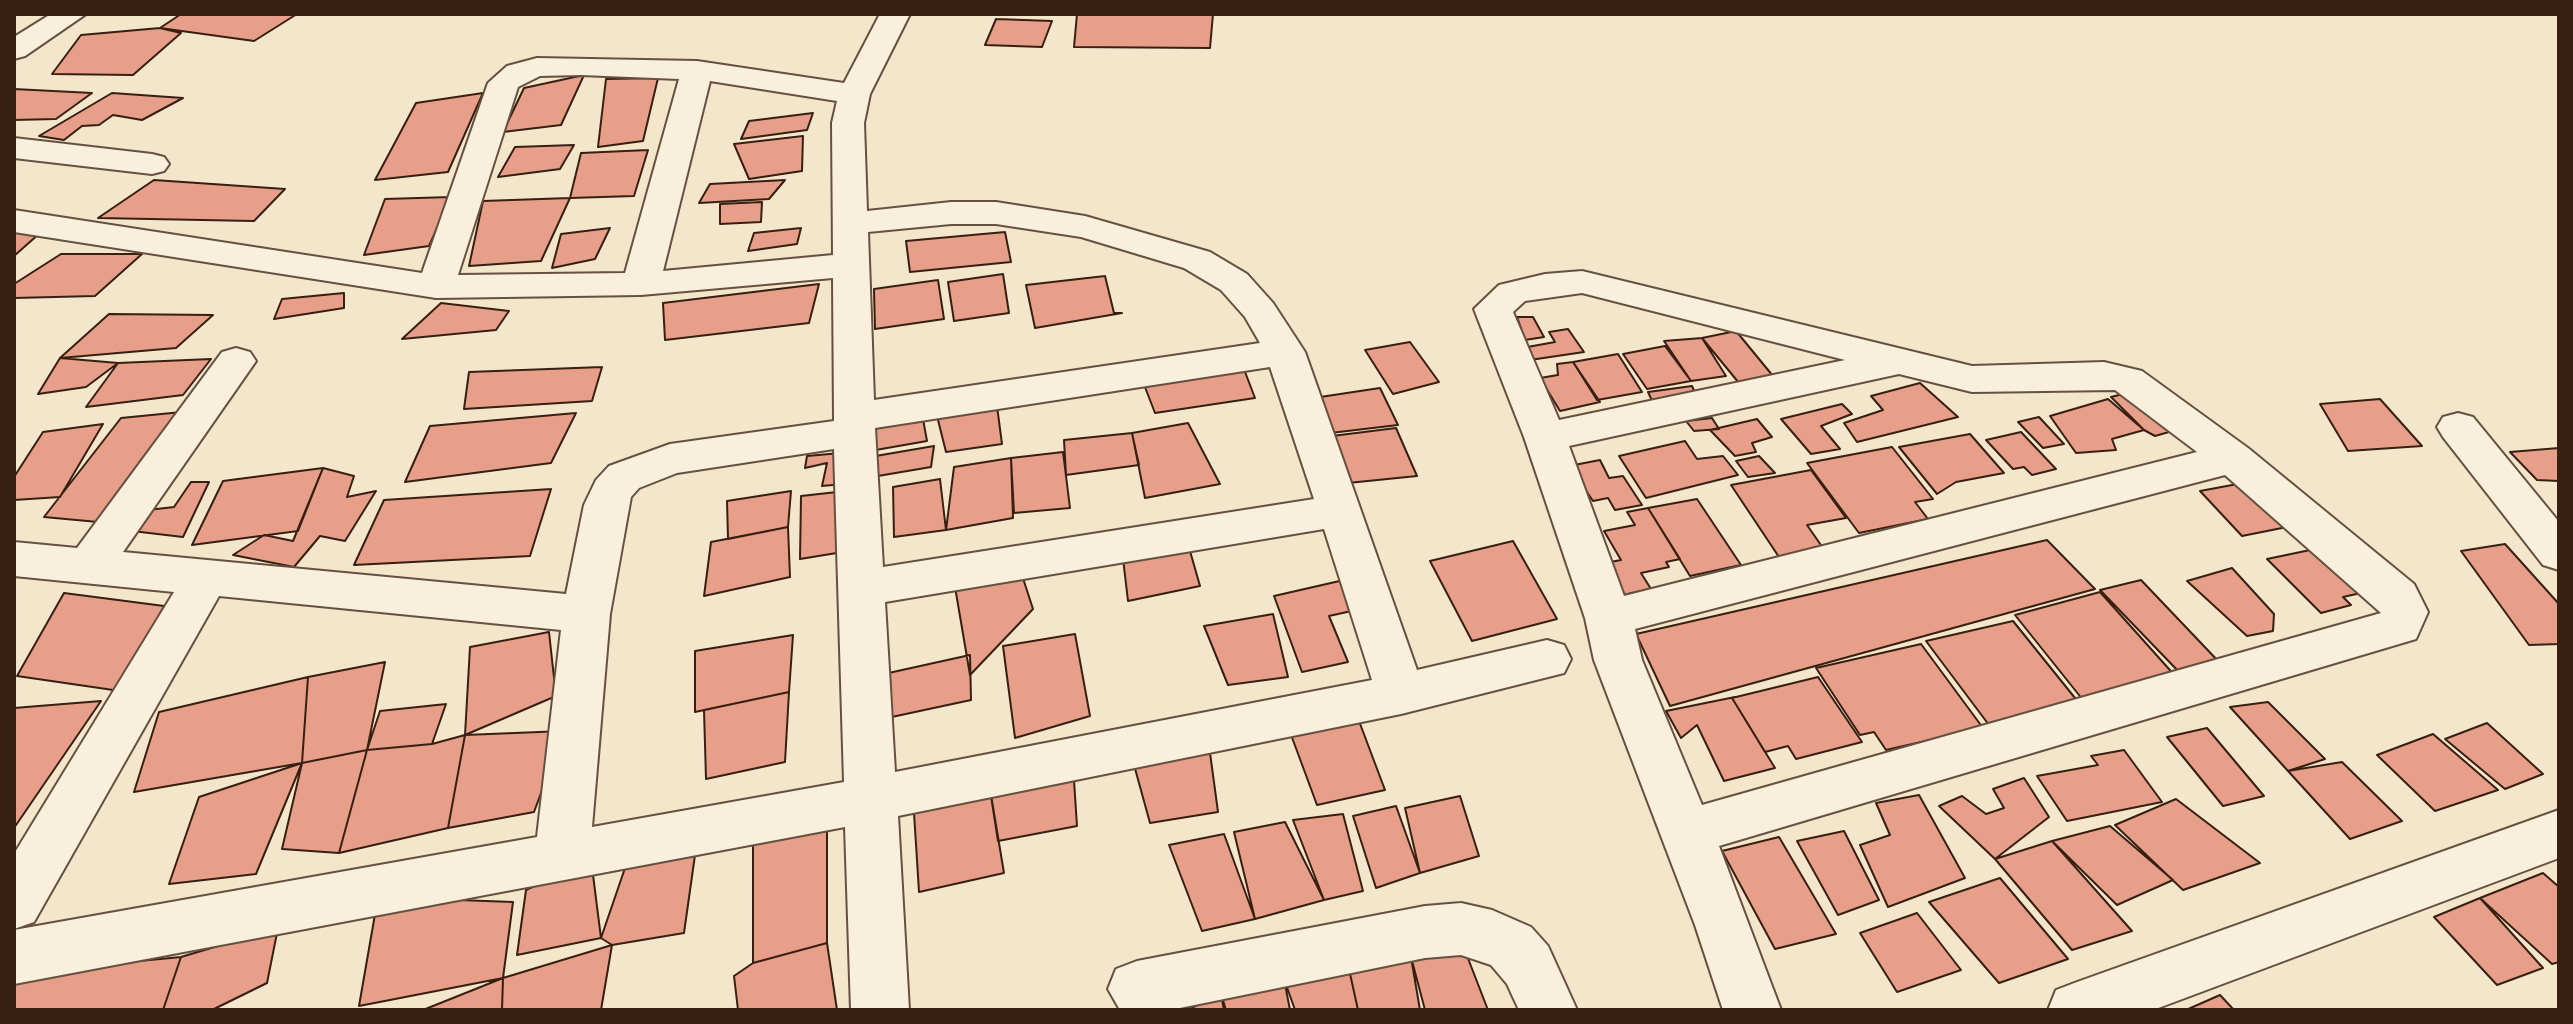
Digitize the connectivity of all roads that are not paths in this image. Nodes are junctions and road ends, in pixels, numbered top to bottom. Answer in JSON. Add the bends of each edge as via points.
{"nodes":[{"id":1,"x":71,"y":14,"type":"edge"},
{"id":2,"x":895,"y":14,"type":"edge"},
{"id":3,"x":14,"y":50,"type":"edge"},
{"id":4,"x":697,"y":70,"type":"junction"},
{"id":5,"x":854,"y":94,"type":"junction"},
{"id":6,"x":14,"y":148,"type":"edge"},
{"id":7,"x":152,"y":164,"type":"dead end"},
{"id":8,"x":14,"y":221,"type":"edge"},
{"id":9,"x":848,"y":245,"type":"junction"},
{"id":10,"x":641,"y":284,"type":"junction"},
{"id":11,"x":436,"y":287,"type":"junction"},
{"id":12,"x":1285,"y":352,"type":"junction"},
{"id":13,"x":236,"y":361,"type":"dead end"},
{"id":14,"x":1897,"y":362,"type":"junction"},
{"id":15,"x":855,"y":424,"type":"junction"},
{"id":16,"x":2458,"y":427,"type":"dead end"},
{"id":17,"x":1545,"y":437,"type":"junction"},
{"id":18,"x":2233,"y":458,"type":"junction"},
{"id":19,"x":1340,"y":511,"type":"junction"},
{"id":20,"x":2559,"y":553,"type":"edge"},
{"id":21,"x":14,"y":559,"type":"edge"},
{"id":22,"x":89,"y":566,"type":"junction"},
{"id":23,"x":205,"y":579,"type":"junction"},
{"id":24,"x":864,"y":588,"type":"junction"},
{"id":25,"x":586,"y":614,"type":"junction"},
{"id":26,"x":1609,"y":618,"type":"junction"},
{"id":27,"x":1547,"y":659,"type":"dead end"},
{"id":28,"x":1401,"y":694,"type":"junction"},
{"id":29,"x":873,"y":798,"type":"junction"},
{"id":30,"x":1685,"y":833,"type":"junction"},
{"id":31,"x":2559,"y":834,"type":"edge"},
{"id":32,"x":562,"y":856,"type":"junction"},
{"id":33,"x":14,"y":904,"type":"edge"},
{"id":34,"x":14,"y":957,"type":"edge"},
{"id":35,"x":1137,"y":989,"type":"dead end"},
{"id":36,"x":880,"y":1010,"type":"edge"},
{"id":37,"x":1548,"y":1010,"type":"edge"},
{"id":38,"x":1752,"y":1010,"type":"edge"},
{"id":39,"x":2077,"y":1010,"type":"edge"}],
"edges":[{"from":1,"to":3,"type":"street"},
{"from":2,"to":5,"type":"street"},
{"from":4,"to":5,"type":"street"},
{"from":4,"to":10,"type":"street"},
{"from":4,"to":11,"type":"street","via":[[547,66],[518,73],[504,83]]},
{"from":5,"to":9,"type":"street","via":[[848,123]]},
{"from":6,"to":7,"type":"street"},
{"from":8,"to":11,"type":"street"},
{"from":9,"to":10,"type":"street"},
{"from":9,"to":12,"type":"street","via":[[951,213],[996,213],[1085,227],[1197,260],[1234,282]]},
{"from":9,"to":15,"type":"street"},
{"from":10,"to":11,"type":"street"},
{"from":12,"to":15,"type":"street"},
{"from":12,"to":19,"type":"street"},
{"from":13,"to":22,"type":"street"},
{"from":14,"to":17,"type":"street"},
{"from":14,"to":17,"type":"street","via":[[1613,287],[1582,282],[1545,285],[1512,293],[1493,309]]},
{"from":14,"to":18,"type":"street","via":[[1972,379],[2104,375],[2128,380]]},
{"from":15,"to":24,"type":"street"},
{"from":15,"to":25,"type":"street","via":[[670,459],[624,477],[606,505]]},
{"from":16,"to":20,"type":"street"},
{"from":17,"to":26,"type":"street"},
{"from":18,"to":26,"type":"street"},
{"from":18,"to":30,"type":"street","via":[[2398,597],[2405,612],[2399,626]]},
{"from":19,"to":24,"type":"street"},
{"from":19,"to":28,"type":"street"},
{"from":21,"to":22,"type":"street"},
{"from":22,"to":23,"type":"street"},
{"from":23,"to":25,"type":"street"},
{"from":23,"to":33,"type":"street"},
{"from":24,"to":29,"type":"street"},
{"from":25,"to":32,"type":"street"},
{"from":26,"to":30,"type":"street","via":[[1618,660]]},
{"from":27,"to":28,"type":"street"},
{"from":28,"to":29,"type":"street"},
{"from":29,"to":32,"type":"street"},
{"from":29,"to":36,"type":"street"},
{"from":30,"to":38,"type":"street"},
{"from":31,"to":39,"type":"street"},
{"from":32,"to":34,"type":"street"},
{"from":35,"to":37,"type":"street","via":[[1461,929],[1511,946],[1528,965]]}]}
